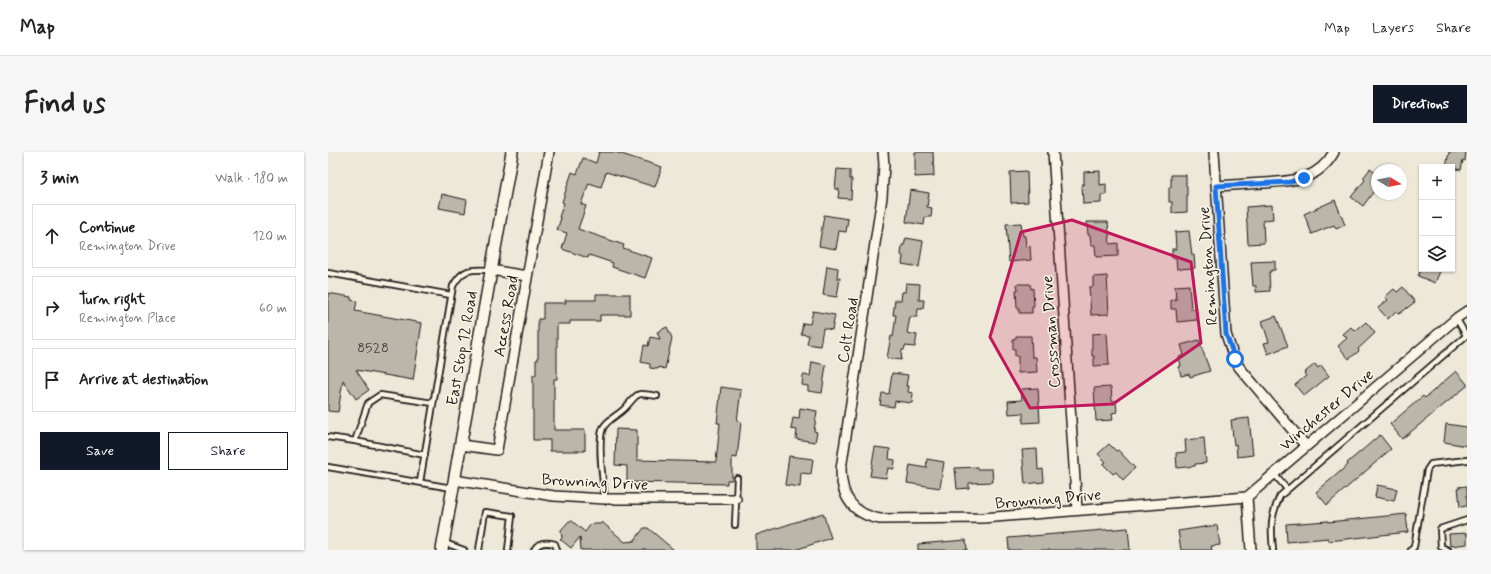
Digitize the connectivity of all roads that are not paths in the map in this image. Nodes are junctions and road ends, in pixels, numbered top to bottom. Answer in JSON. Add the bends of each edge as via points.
{"nodes":[{"id":1,"x":512,"y":152,"type":"edge"},
{"id":2,"x":549,"y":152,"type":"edge"},
{"id":3,"x":883,"y":152,"type":"edge"},
{"id":4,"x":1053,"y":152,"type":"edge"},
{"id":5,"x":1214,"y":152,"type":"edge"},
{"id":6,"x":1334,"y":152,"type":"edge"},
{"id":7,"x":1216,"y":186,"type":"junction"},
{"id":8,"x":491,"y":270,"type":"junction"},
{"id":9,"x":328,"y":274,"type":"edge"},
{"id":10,"x":527,"y":276,"type":"junction"},
{"id":11,"x":451,"y":295,"type":"junction"},
{"id":12,"x":1467,"y":311,"type":"edge"},
{"id":13,"x":1456,"y":318,"type":"junction"},
{"id":14,"x":1466,"y":335,"type":"edge"},
{"id":15,"x":657,"y":396,"type":"dead end"},
{"id":16,"x":433,"y":403,"type":"junction"},
{"id":17,"x":328,"y":437,"type":"edge"},
{"id":18,"x":355,"y":442,"type":"junction"},
{"id":19,"x":461,"y":445,"type":"junction"},
{"id":20,"x":1306,"y":446,"type":"junction"},
{"id":21,"x":424,"y":455,"type":"junction"},
{"id":22,"x":1467,"y":460,"type":"edge"},
{"id":23,"x":328,"y":467,"type":"edge"},
{"id":24,"x":1274,"y":474,"type":"junction"},
{"id":25,"x":737,"y":478,"type":"dead end"},
{"id":26,"x":420,"y":482,"type":"junction"},
{"id":27,"x":454,"y":484,"type":"junction"},
{"id":28,"x":1287,"y":489,"type":"junction"},
{"id":29,"x":1247,"y":497,"type":"junction"},
{"id":30,"x":605,"y":499,"type":"junction"},
{"id":31,"x":736,"y":499,"type":"junction"},
{"id":32,"x":854,"y":508,"type":"joint"},
{"id":33,"x":1077,"y":510,"type":"junction"},
{"id":34,"x":1467,"y":520,"type":"edge"},
{"id":35,"x":734,"y":526,"type":"dead end"},
{"id":36,"x":442,"y":546,"type":"edge"},
{"id":37,"x":464,"y":550,"type":"edge"},
{"id":38,"x":479,"y":550,"type":"edge"},
{"id":39,"x":508,"y":550,"type":"edge"},
{"id":40,"x":534,"y":550,"type":"edge"},
{"id":41,"x":557,"y":550,"type":"edge"},
{"id":42,"x":1251,"y":550,"type":"edge"},
{"id":43,"x":1273,"y":550,"type":"edge"},
{"id":44,"x":1411,"y":550,"type":"edge"},
{"id":45,"x":1448,"y":550,"type":"edge"}],
"edges":[{"from":1,"to":8,"type":"street","name":"East Stop 12 Road"},
{"from":2,"to":10,"type":"street","name":"Access Road"},
{"from":3,"to":32,"type":"street","name":"Colt Road","via":[[882,197],[841,469],[842,486],[846,498]]},
{"from":4,"to":33,"type":"street","name":"Crossman Drive"},
{"from":5,"to":7,"type":"street","name":"Remington Drive"},
{"from":6,"to":7,"type":"street","via":[[1316,172],[1300,180]]},
{"from":7,"to":20,"type":"street","name":"Remington Drive","via":[[1229,347],[1239,367]]},
{"from":8,"to":10,"type":"street"},
{"from":8,"to":11,"type":"lane","via":[[470,269],[458,276]]},
{"from":8,"to":19,"type":"street","name":"East Stop 12 Road"},
{"from":9,"to":11,"type":"lane"},
{"from":10,"to":19,"type":"street","name":"Access Road","via":[[497,450]]},
{"from":11,"to":16,"type":"lane"},
{"from":12,"to":13,"type":"street","name":"Winchester Drive"},
{"from":13,"to":14,"type":"lane"},
{"from":13,"to":20,"type":"street","name":"Winchester Drive"},
{"from":14,"to":28,"type":"lane"},
{"from":15,"to":30,"type":"lane","via":[[641,393],[635,395],[604,426],[601,447]]},
{"from":16,"to":18,"type":"lane","via":[[380,395],[368,403]]},
{"from":16,"to":21,"type":"lane"},
{"from":17,"to":18,"type":"lane"},
{"from":18,"to":21,"type":"lane"},
{"from":19,"to":27,"type":"street","name":"East Stop 12 Road"},
{"from":20,"to":24,"type":"street","name":"Winchester Drive"},
{"from":21,"to":26,"type":"lane"},
{"from":22,"to":44,"type":"lane","via":[[1431,464],[1427,470],[1414,547]]},
{"from":23,"to":26,"type":"lane"},
{"from":24,"to":28,"type":"lane"},
{"from":24,"to":29,"type":"street","name":"Winchester Drive"},
{"from":25,"to":31,"type":"lane"},
{"from":26,"to":27,"type":"lane"},
{"from":27,"to":30,"type":"street","name":"Browning Drive","via":[[554,496]]},
{"from":27,"to":36,"type":"street","name":"East Stop 12 Road"},
{"from":28,"to":43,"type":"lane","via":[[1280,496],[1271,523]]},
{"from":29,"to":33,"type":"street","name":"Browning Drive"},
{"from":29,"to":42,"type":"street"},
{"from":30,"to":31,"type":"street","name":"Browning Drive"},
{"from":31,"to":35,"type":"lane"},
{"from":32,"to":33,"type":"street","name":"Browning Drive","via":[[866,515],[883,519],[984,518]]},
{"from":34,"to":45,"type":"lane","via":[[1440,529],[1441,547]]},
{"from":36,"to":37,"type":"lane"},
{"from":38,"to":39,"type":"lane","via":[[485,512],[512,516]]},
{"from":40,"to":41,"type":"lane","via":[[542,543],[555,544]]}]}
